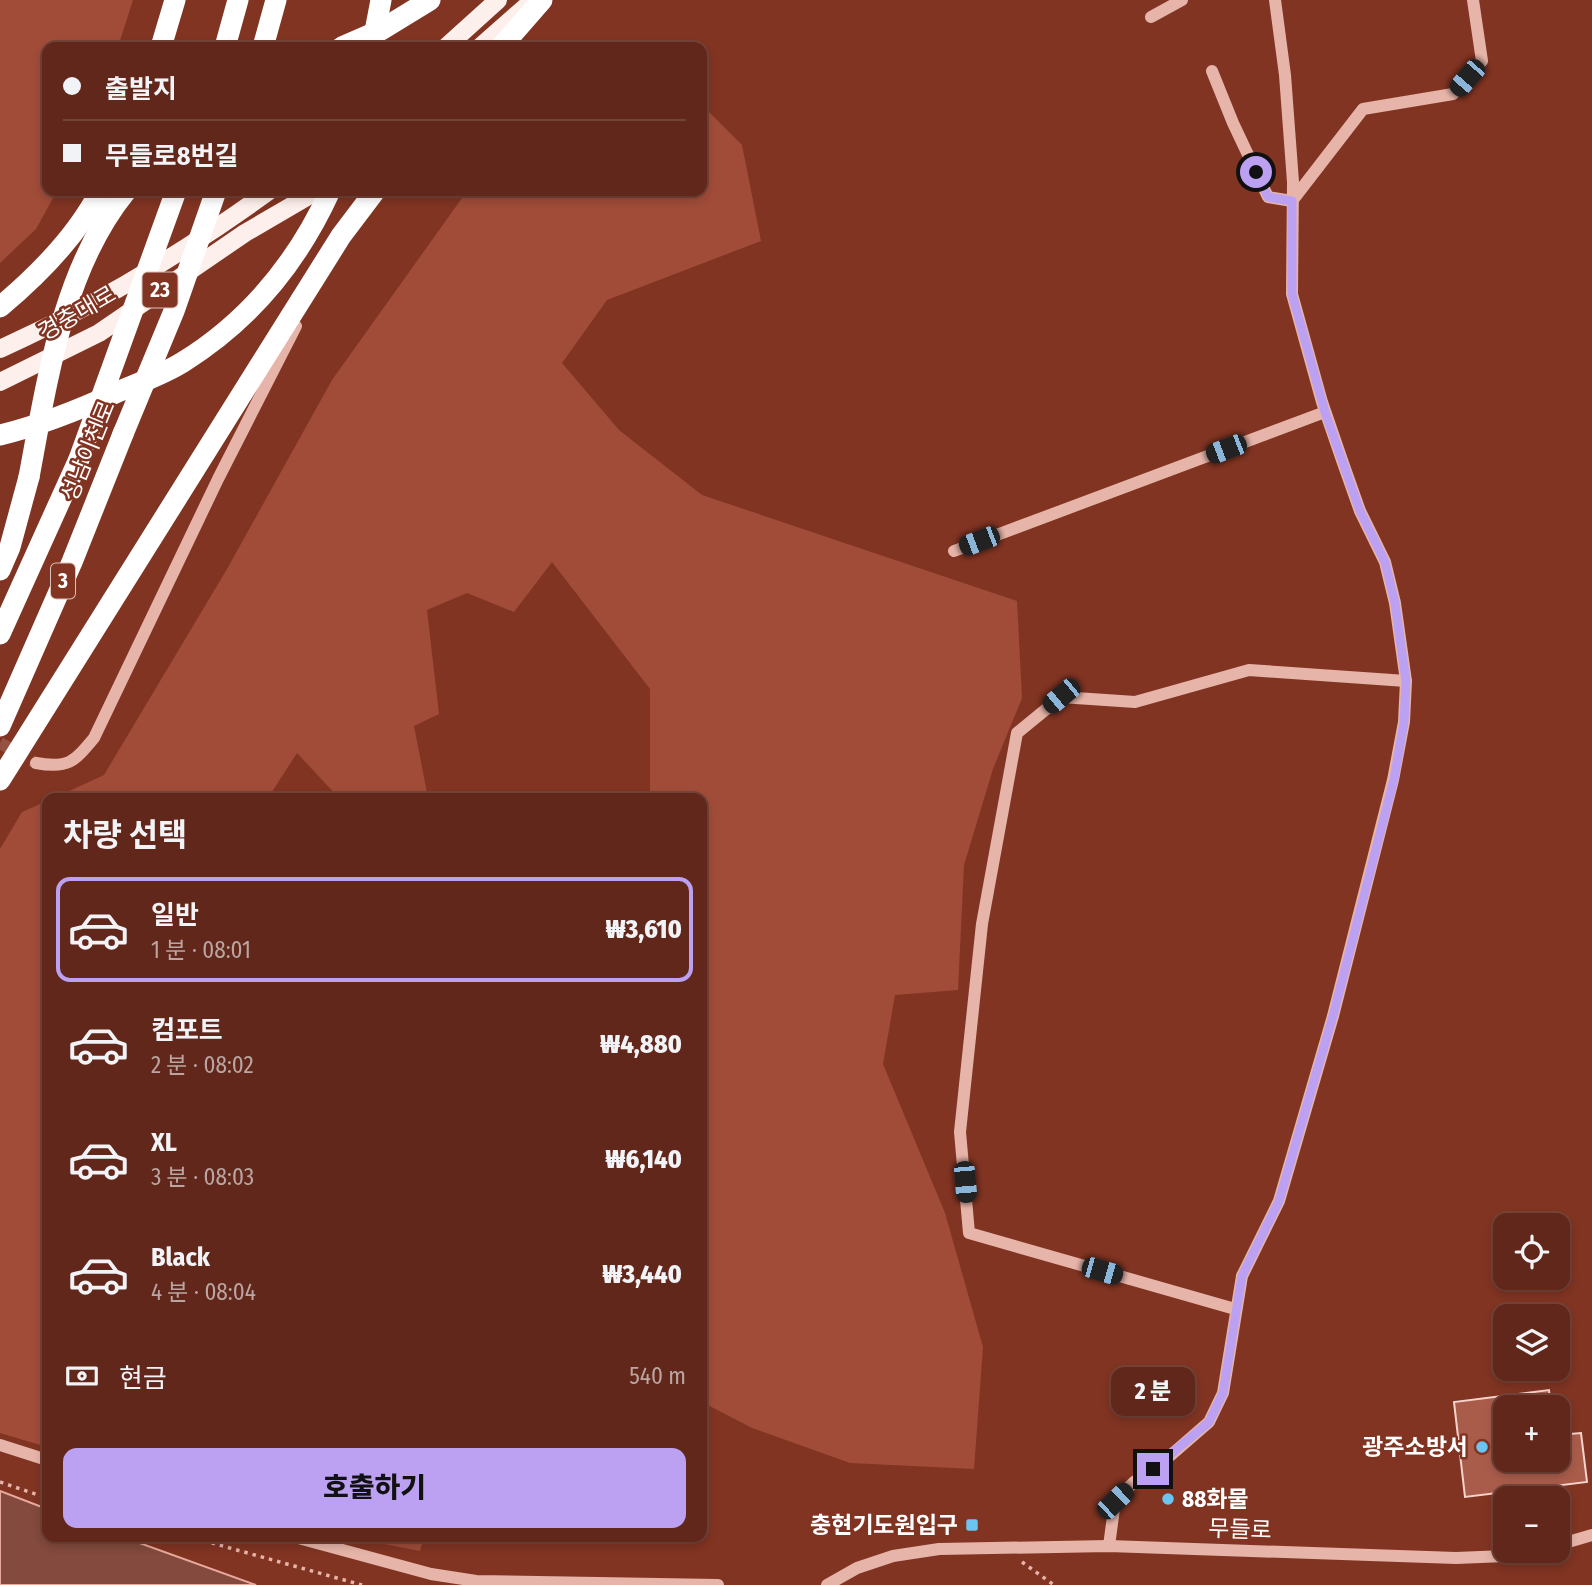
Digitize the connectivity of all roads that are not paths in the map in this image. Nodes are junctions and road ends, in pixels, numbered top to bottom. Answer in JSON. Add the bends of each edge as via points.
{"nodes":[{"id":1,"x":175,"y":0,"type":"edge"},
{"id":2,"x":238,"y":0,"type":"edge"},
{"id":3,"x":276,"y":0,"type":"edge"},
{"id":4,"x":381,"y":0,"type":"edge"},
{"id":5,"x":430,"y":0,"type":"edge"},
{"id":6,"x":498,"y":0,"type":"edge"},
{"id":7,"x":533,"y":0,"type":"edge"},
{"id":8,"x":542,"y":0,"type":"edge"},
{"id":9,"x":1182,"y":0,"type":"edge"},
{"id":10,"x":1275,"y":0,"type":"edge"},
{"id":11,"x":1474,"y":0,"type":"edge"},
{"id":12,"x":1151,"y":17,"type":"dead end"},
{"id":13,"x":162,"y":42,"type":"edge"},
{"id":14,"x":226,"y":42,"type":"edge"},
{"id":15,"x":264,"y":42,"type":"edge"},
{"id":16,"x":353,"y":42,"type":"edge"},
{"id":17,"x":373,"y":42,"type":"edge"},
{"id":18,"x":452,"y":42,"type":"edge"},
{"id":19,"x":486,"y":42,"type":"edge"},
{"id":20,"x":505,"y":42,"type":"edge"},
{"id":21,"x":1212,"y":71,"type":"dead end"},
{"id":22,"x":97,"y":196,"type":"edge"},
{"id":23,"x":122,"y":196,"type":"edge"},
{"id":24,"x":174,"y":196,"type":"edge"},
{"id":25,"x":214,"y":196,"type":"edge"},
{"id":26,"x":262,"y":196,"type":"edge"},
{"id":27,"x":308,"y":196,"type":"edge"},
{"id":28,"x":327,"y":196,"type":"edge"},
{"id":29,"x":371,"y":196,"type":"edge"},
{"id":30,"x":1292,"y":201,"type":"junction"},
{"id":31,"x":341,"y":236,"type":"junction"},
{"id":32,"x":0,"y":307,"type":"edge"},
{"id":33,"x":0,"y":349,"type":"edge"},
{"id":34,"x":0,"y":382,"type":"edge"},
{"id":35,"x":1325,"y":412,"type":"junction"},
{"id":36,"x":0,"y":435,"type":"edge"},
{"id":37,"x":954,"y":551,"type":"dead end"},
{"id":38,"x":0,"y":570,"type":"edge"},
{"id":39,"x":0,"y":634,"type":"edge"},
{"id":40,"x":1406,"y":681,"type":"junction"},
{"id":41,"x":0,"y":726,"type":"edge"},
{"id":42,"x":36,"y":763,"type":"tunnel mouth"},
{"id":43,"x":0,"y":780,"type":"edge"},
{"id":44,"x":1235,"y":1308,"type":"junction"},
{"id":45,"x":0,"y":1445,"type":"edge"},
{"id":46,"x":42,"y":1458,"type":"edge"},
{"id":47,"x":1592,"y":1535,"type":"edge"},
{"id":48,"x":1570,"y":1541,"type":"edge"},
{"id":49,"x":313,"y":1542,"type":"edge"},
{"id":50,"x":1110,"y":1546,"type":"junction"},
{"id":51,"x":1493,"y":1556,"type":"edge"},
{"id":52,"x":718,"y":1585,"type":"edge"},
{"id":53,"x":827,"y":1585,"type":"edge"}],
"edges":[{"from":1,"to":13,"type":"highway"},
{"from":2,"to":14,"type":"highway"},
{"from":3,"to":15,"type":"highway"},
{"from":4,"to":17,"type":"highway","bridge":true},
{"from":5,"to":16,"type":"highway"},
{"from":6,"to":18,"type":"main road"},
{"from":7,"to":19,"type":"main road"},
{"from":8,"to":20,"type":"highway"},
{"from":9,"to":12,"type":"street"},
{"from":10,"to":30,"type":"street","via":[[1285,75]]},
{"from":11,"to":30,"type":"street","via":[[1482,61],[1453,94],[1363,108]]},
{"from":21,"to":30,"type":"street","via":[[1268,197]]},
{"from":22,"to":32,"type":"highway","via":[[64,243]]},
{"from":23,"to":38,"type":"highway","bridge":true,"via":[[86,255],[70,299],[47,383],[29,477]]},
{"from":24,"to":39,"type":"highway","name":"성남이천로","number":"3","bridge":true,"via":[[79,459]]},
{"from":25,"to":41,"type":"highway","name":"성남이천로","number":"3","bridge":true,"via":[[174,311]]},
{"from":26,"to":33,"type":"main road","name":"경충대로","number":"23","via":[[105,297]]},
{"from":27,"to":34,"type":"main road","name":"경충대로","number":"23","via":[[245,233],[99,333]]},
{"from":28,"to":36,"type":"highway","via":[[304,242],[269,289],[234,324],[182,363],[68,415]]},
{"from":29,"to":31,"type":"highway"},
{"from":30,"to":35,"type":"street","via":[[1292,294]]},
{"from":31,"to":42,"type":"street","via":[[94,738],[78,758],[57,767]]},
{"from":31,"to":43,"type":"highway"},
{"from":35,"to":37,"type":"street"},
{"from":35,"to":40,"type":"street","via":[[1360,511],[1385,562]]},
{"from":40,"to":44,"type":"street","via":[[1394,779],[1333,1016],[1279,1201],[1242,1276]]},
{"from":40,"to":44,"type":"street","via":[[1249,670],[1135,702],[1061,696],[1017,733],[982,924],[960,1132],[969,1233]]},
{"from":44,"to":50,"type":"street","via":[[1223,1393],[1209,1422],[1115,1501]]},
{"from":45,"to":46,"type":"street"},
{"from":47,"to":48,"type":"street"},
{"from":49,"to":52,"type":"street","via":[[431,1574],[476,1581]]},
{"from":50,"to":51,"type":"street","name":"무들로"},
{"from":50,"to":53,"type":"street","name":"무들로","via":[[939,1549],[857,1567]]}]}
